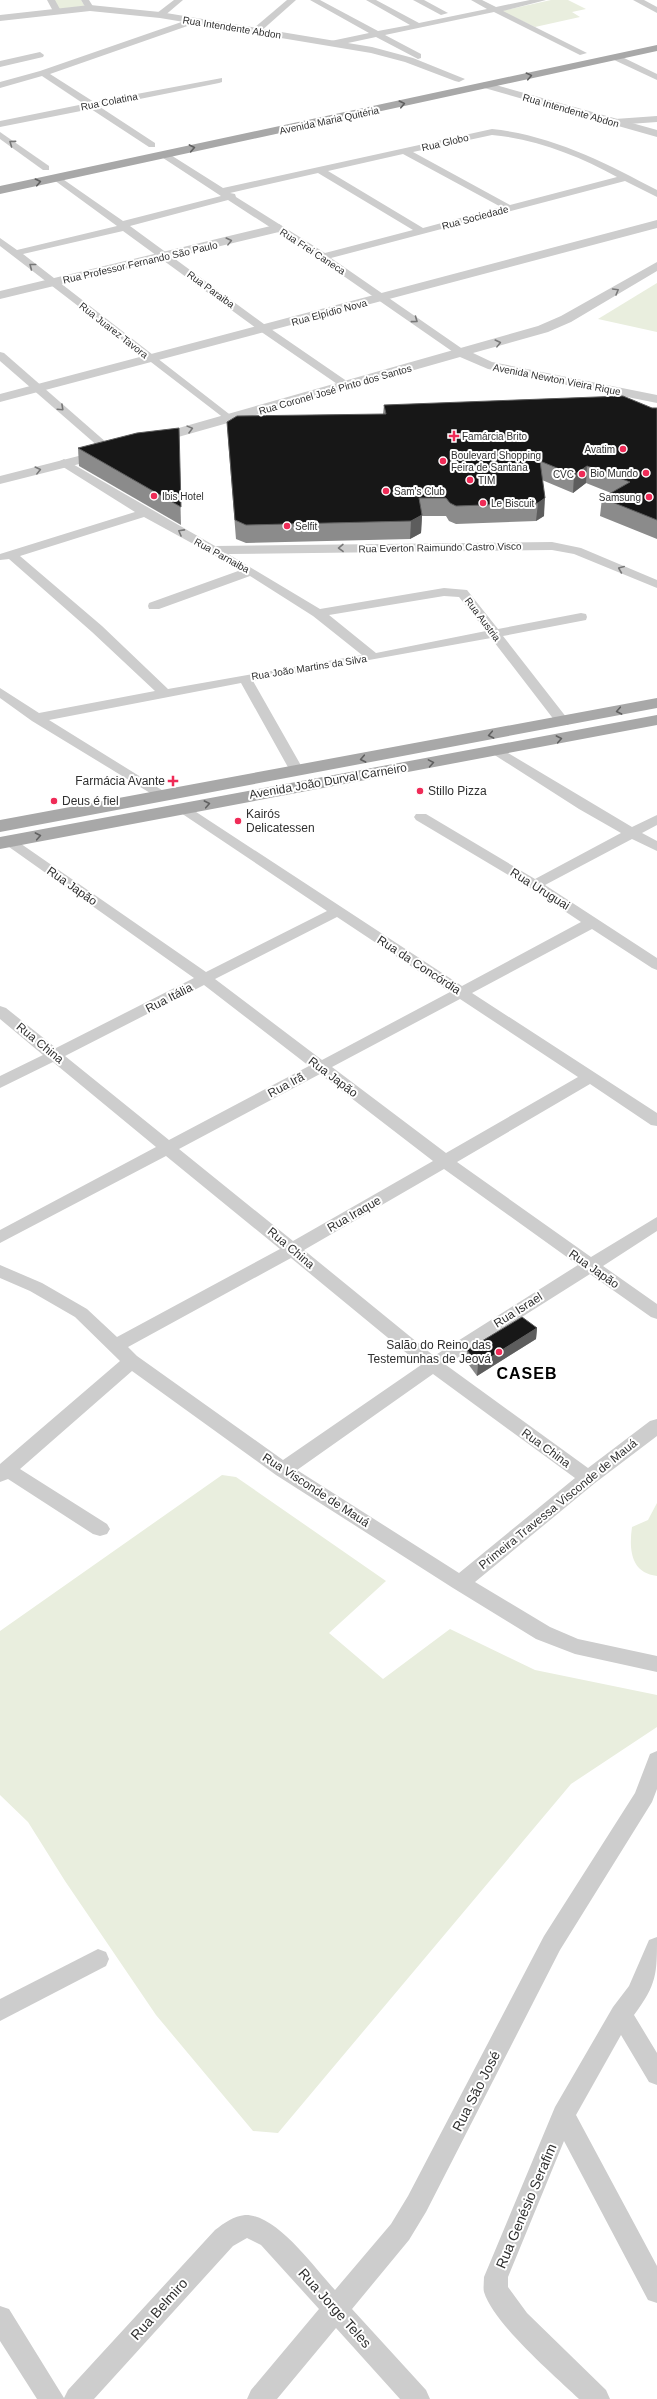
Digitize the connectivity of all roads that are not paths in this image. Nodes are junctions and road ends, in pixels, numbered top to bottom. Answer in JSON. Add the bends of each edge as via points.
{"nodes":[{"id":1,"x":51,"y":0,"type":"edge"},
{"id":2,"x":179,"y":0,"type":"edge"},
{"id":3,"x":292,"y":0,"type":"edge"},
{"id":4,"x":314,"y":0,"type":"edge"},
{"id":5,"x":370,"y":0,"type":"edge"},
{"id":6,"x":417,"y":0,"type":"edge"},
{"id":7,"x":475,"y":0,"type":"edge"},
{"id":8,"x":542,"y":0,"type":"edge"},
{"id":9,"x":637,"y":0,"type":"edge"},
{"id":10,"x":87,"y":4,"type":"edge"},
{"id":11,"x":493,"y":10,"type":"junction"},
{"id":12,"x":657,"y":10,"type":"edge"},
{"id":13,"x":57,"y":11,"type":"junction"},
{"id":14,"x":444,"y":13,"type":"dead end"},
{"id":15,"x":160,"y":15,"type":"junction"},
{"id":16,"x":0,"y":18,"type":"edge"},
{"id":17,"x":193,"y":21,"type":"junction"},
{"id":18,"x":417,"y":25,"type":"junction"},
{"id":19,"x":257,"y":30,"type":"junction"},
{"id":20,"x":375,"y":34,"type":"junction"},
{"id":21,"x":657,"y":36,"type":"edge"},
{"id":22,"x":334,"y":43,"type":"junction"},
{"id":23,"x":657,"y":48,"type":"edge"},
{"id":24,"x":583,"y":53,"type":"junction"},
{"id":25,"x":40,"y":55,"type":"dead end"},
{"id":26,"x":418,"y":56,"type":"dead end"},
{"id":27,"x":615,"y":57,"type":"junction"},
{"id":28,"x":0,"y":64,"type":"edge"},
{"id":29,"x":43,"y":73,"type":"junction"},
{"id":30,"x":0,"y":76,"type":"edge"},
{"id":31,"x":657,"y":77,"type":"edge"},
{"id":32,"x":459,"y":79,"type":"junction"},
{"id":33,"x":219,"y":80,"type":"dead end"},
{"id":34,"x":10,"y":82,"type":"junction"},
{"id":35,"x":0,"y":85,"type":"edge"},
{"id":36,"x":486,"y":85,"type":"junction"},
{"id":37,"x":91,"y":105,"type":"junction"},
{"id":38,"x":286,"y":116,"type":"junction"},
{"id":39,"x":657,"y":119,"type":"edge"},
{"id":40,"x":615,"y":122,"type":"junction"},
{"id":41,"x":0,"y":124,"type":"edge"},
{"id":42,"x":304,"y":126,"type":"junction"},
{"id":43,"x":657,"y":134,"type":"edge"},
{"id":44,"x":0,"y":135,"type":"edge"},
{"id":45,"x":152,"y":145,"type":"junction"},
{"id":46,"x":404,"y":151,"type":"junction"},
{"id":47,"x":163,"y":154,"type":"junction"},
{"id":48,"x":46,"y":168,"type":"junction"},
{"id":49,"x":318,"y":170,"type":"junction"},
{"id":50,"x":8,"y":176,"type":"dead end"},
{"id":51,"x":57,"y":178,"type":"junction"},
{"id":52,"x":628,"y":178,"type":"junction"},
{"id":53,"x":0,"y":190,"type":"edge"},
{"id":54,"x":228,"y":194,"type":"junction"},
{"id":55,"x":657,"y":194,"type":"edge"},
{"id":56,"x":509,"y":208,"type":"junction"},
{"id":57,"x":657,"y":224,"type":"edge"},
{"id":58,"x":124,"y":226,"type":"junction"},
{"id":59,"x":279,"y":228,"type":"junction"},
{"id":60,"x":421,"y":231,"type":"junction"},
{"id":61,"x":0,"y":240,"type":"edge"},
{"id":62,"x":16,"y":253,"type":"junction"},
{"id":63,"x":166,"y":256,"type":"junction"},
{"id":64,"x":323,"y":257,"type":"junction"},
{"id":65,"x":657,"y":266,"type":"edge"},
{"id":66,"x":53,"y":282,"type":"junction"},
{"id":67,"x":0,"y":295,"type":"edge"},
{"id":68,"x":383,"y":297,"type":"junction"},
{"id":69,"x":264,"y":329,"type":"junction"},
{"id":70,"x":518,"y":351,"type":"junction"},
{"id":71,"x":460,"y":352,"type":"junction"},
{"id":72,"x":0,"y":355,"type":"edge"},
{"id":73,"x":152,"y":358,"type":"junction"},
{"id":74,"x":420,"y":364,"type":"junction"},
{"id":75,"x":484,"y":364,"type":"junction"},
{"id":76,"x":347,"y":386,"type":"junction"},
{"id":77,"x":38,"y":387,"type":"junction"},
{"id":78,"x":657,"y":391,"type":"edge"},
{"id":79,"x":0,"y":398,"type":"edge"},
{"id":80,"x":657,"y":399,"type":"edge"},
{"id":81,"x":229,"y":418,"type":"junction"},
{"id":82,"x":141,"y":443,"type":"edge"},
{"id":83,"x":126,"y":447,"type":"edge"},
{"id":84,"x":111,"y":452,"type":"junction"},
{"id":85,"x":64,"y":463,"type":"junction"},
{"id":86,"x":0,"y":480,"type":"edge"},
{"id":87,"x":145,"y":512,"type":"junction"},
{"id":88,"x":216,"y":550,"type":"junction"},
{"id":89,"x":5,"y":556,"type":"edge"},
{"id":90,"x":251,"y":571,"type":"junction"},
{"id":91,"x":657,"y":584,"type":"edge"},
{"id":92,"x":154,"y":606,"type":"dead end"},
{"id":93,"x":318,"y":613,"type":"junction"},
{"id":94,"x":581,"y":618,"type":"dead end"},
{"id":95,"x":494,"y":635,"type":"junction"},
{"id":96,"x":373,"y":657,"type":"junction"},
{"id":97,"x":245,"y":678,"type":"junction"},
{"id":98,"x":0,"y":692,"type":"edge"},
{"id":99,"x":165,"y":693,"type":"junction"},
{"id":100,"x":657,"y":703,"type":"edge"},
{"id":101,"x":37,"y":718,"type":"junction"},
{"id":102,"x":657,"y":720,"type":"edge"},
{"id":103,"x":563,"y":722,"type":"junction"},
{"id":104,"x":498,"y":751,"type":"junction"},
{"id":105,"x":296,"y":770,"type":"junction"},
{"id":106,"x":160,"y":795,"type":"junction"},
{"id":107,"x":182,"y":809,"type":"junction"},
{"id":108,"x":421,"y":817,"type":"dead end"},
{"id":109,"x":657,"y":818,"type":"edge"},
{"id":110,"x":0,"y":826,"type":"edge"},
{"id":111,"x":632,"y":832,"type":"junction"},
{"id":112,"x":4,"y":842,"type":"edge"},
{"id":113,"x":657,"y":847,"type":"edge"},
{"id":114,"x":535,"y":885,"type":"junction"},
{"id":115,"x":336,"y":912,"type":"junction"},
{"id":116,"x":593,"y":922,"type":"junction"},
{"id":117,"x":657,"y":965,"type":"edge"},
{"id":118,"x":205,"y":979,"type":"junction"},
{"id":119,"x":463,"y":993,"type":"junction"},
{"id":120,"x":0,"y":1010,"type":"edge"},
{"id":121,"x":56,"y":1056,"type":"junction"},
{"id":122,"x":320,"y":1067,"type":"junction"},
{"id":123,"x":590,"y":1077,"type":"junction"},
{"id":124,"x":0,"y":1084,"type":"edge"},
{"id":125,"x":657,"y":1121,"type":"edge"},
{"id":126,"x":168,"y":1146,"type":"junction"},
{"id":127,"x":446,"y":1162,"type":"junction"},
{"id":128,"x":657,"y":1223,"type":"edge"},
{"id":129,"x":0,"y":1237,"type":"edge"},
{"id":130,"x":293,"y":1249,"type":"junction"},
{"id":131,"x":589,"y":1266,"type":"junction"},
{"id":132,"x":0,"y":1271,"type":"edge"},
{"id":133,"x":657,"y":1313,"type":"edge"},
{"id":134,"x":116,"y":1346,"type":"junction"},
{"id":135,"x":131,"y":1361,"type":"junction"},
{"id":136,"x":433,"y":1365,"type":"junction"},
{"id":137,"x":657,"y":1426,"type":"edge"},
{"id":138,"x":283,"y":1470,"type":"junction"},
{"id":139,"x":3,"y":1472,"type":"edge"},
{"id":140,"x":588,"y":1478,"type":"junction"},
{"id":141,"x":100,"y":1529,"type":"dead end"},
{"id":142,"x":460,"y":1584,"type":"junction"},
{"id":143,"x":657,"y":1664,"type":"edge"},
{"id":144,"x":657,"y":1760,"type":"edge"},
{"id":145,"x":657,"y":1946,"type":"edge"},
{"id":146,"x":98,"y":1959,"type":"dead end"},
{"id":147,"x":0,"y":2011,"type":"edge"},
{"id":148,"x":621,"y":2014,"type":"junction"},
{"id":149,"x":657,"y":2074,"type":"edge"},
{"id":150,"x":563,"y":2115,"type":"junction"},
{"id":151,"x":246,"y":2225,"type":"joint"},
{"id":152,"x":657,"y":2291,"type":"edge"},
{"id":153,"x":336,"y":2310,"type":"junction"},
{"id":154,"x":0,"y":2318,"type":"edge"},
{"id":155,"x":52,"y":2399,"type":"edge"},
{"id":156,"x":77,"y":2399,"type":"edge"},
{"id":157,"x":260,"y":2399,"type":"edge"},
{"id":158,"x":417,"y":2399,"type":"edge"},
{"id":159,"x":597,"y":2399,"type":"edge"}],
"edges":[{"from":1,"to":13,"type":"street"},
{"from":2,"to":15,"type":"street"},
{"from":3,"to":19,"type":"street"},
{"from":4,"to":20,"type":"street"},
{"from":5,"to":18,"type":"street"},
{"from":6,"to":14,"type":"street"},
{"from":7,"to":11,"type":"street"},
{"from":8,"to":11,"type":"street"},
{"from":9,"to":12,"type":"street"},
{"from":10,"to":13,"type":"street","name":"Rua Intendente Abdon"},
{"from":10,"to":15,"type":"street","name":"Rua Intendente Abdon"},
{"from":11,"to":18,"type":"street"},
{"from":11,"to":24,"type":"street"},
{"from":13,"to":16,"type":"street","name":"Rua Intendente Abdon"},
{"from":15,"to":17,"type":"street","name":"Rua Intendente Abdon"},
{"from":17,"to":19,"type":"street","name":"Rua Intendente Abdon"},
{"from":17,"to":29,"type":"street"},
{"from":18,"to":20,"type":"street"},
{"from":19,"to":22,"type":"street","name":"Rua Intendente Abdon"},
{"from":20,"to":22,"type":"street"},
{"from":20,"to":26,"type":"street"},
{"from":21,"to":24,"type":"main road","name":"Avenida Maria Quitéria"},
{"from":22,"to":32,"type":"street","name":"Rua Intendente Abdon","via":[[409,60]]},
{"from":23,"to":27,"type":"main road","name":"Avenida Maria Quitéria"},
{"from":24,"to":32,"type":"main road","name":"Avenida Maria Quitéria"},
{"from":25,"to":28,"type":"street"},
{"from":27,"to":31,"type":"street"},
{"from":36,"to":27,"type":"main road","name":"Avenida Maria Quitéria","one_way":true},
{"from":29,"to":34,"type":"street"},
{"from":29,"to":37,"type":"street"},
{"from":30,"to":34,"type":"street"},
{"from":32,"to":38,"type":"main road","name":"Avenida Maria Quitéria"},
{"from":33,"to":37,"type":"street","name":"Rua Colatina"},
{"from":34,"to":35,"type":"street"},
{"from":36,"to":40,"type":"street","name":"Rua Intendente Abdon"},
{"from":42,"to":36,"type":"main road","name":"Avenida Maria Quitéria","one_way":true},
{"from":37,"to":41,"type":"street","name":"Rua Colatina"},
{"from":37,"to":45,"type":"street"},
{"from":38,"to":42,"type":"main road","via":[[304,120]]},
{"from":38,"to":45,"type":"main road","name":"Avenida Maria Quitéria"},
{"from":39,"to":40,"type":"street"},
{"from":40,"to":43,"type":"street","name":"Rua Intendente Abdon"},
{"from":47,"to":42,"type":"main road","name":"Avenida Maria Quitéria","one_way":true},
{"from":48,"to":44,"type":"street","one_way":true},
{"from":45,"to":48,"type":"main road","name":"Avenida Maria Quitéria"},
{"from":46,"to":49,"type":"street","name":"Rua Globo"},
{"from":46,"to":52,"type":"street","name":"Rua Globo","via":[[481,133],[502,132],[588,157]]},
{"from":46,"to":56,"type":"street"},
{"from":47,"to":51,"type":"main road","name":"Avenida Maria Quitéria"},
{"from":47,"to":54,"type":"street","name":"Rua Frei Caneca"},
{"from":48,"to":50,"type":"main road","name":"Avenida Maria Quitéria"},
{"from":49,"to":54,"type":"street","name":"Rua Globo"},
{"from":49,"to":60,"type":"street"},
{"from":53,"to":51,"type":"main road","name":"Avenida Maria Quitéria","one_way":true},
{"from":51,"to":58,"type":"street","name":"Rua Paraiba"},
{"from":52,"to":55,"type":"street","name":"Rua Globo"},
{"from":52,"to":56,"type":"street","name":"Rua Sociedade"},
{"from":54,"to":58,"type":"street","name":"Rua Globo"},
{"from":54,"to":59,"type":"street","name":"Rua Frei Caneca"},
{"from":56,"to":60,"type":"street","name":"Rua Sociedade"},
{"from":57,"to":68,"type":"street","name":"Rua Elpídio Nova"},
{"from":58,"to":62,"type":"street","name":"Rua Globo"},
{"from":58,"to":63,"type":"street","name":"Rua Paraiba"},
{"from":63,"to":59,"type":"street","name":"Rua Professor Fernando São Paulo","one_way":true},
{"from":59,"to":64,"type":"street","name":"Rua Frei Caneca"},
{"from":60,"to":64,"type":"street","name":"Rua Sociedade"},
{"from":61,"to":62,"type":"street","name":"Rua Juarez Tavora"},
{"from":66,"to":62,"type":"street","name":"Rua Juarez Tavora","one_way":true},
{"from":63,"to":66,"type":"street","name":"Rua Professor Fernando São Paulo"},
{"from":63,"to":69,"type":"street","name":"Rua Paraiba"},
{"from":64,"to":68,"type":"street","name":"Rua Frei Caneca"},
{"from":70,"to":65,"type":"street","name":"Rua Coronel José Pinto dos Santos","one_way":true,"via":[[566,319]]},
{"from":66,"to":67,"type":"street","name":"Rua Professor Fernando São Paulo"},
{"from":66,"to":73,"type":"street","name":"Rua Juarez Tavora"},
{"from":68,"to":69,"type":"street","name":"Rua Elpídio Nova"},
{"from":68,"to":71,"type":"street","name":"Rua Frei Caneca","one_way":true},
{"from":69,"to":73,"type":"street","name":"Rua Elpídio Nova"},
{"from":69,"to":76,"type":"street","name":"Rua Paraiba"},
{"from":71,"to":70,"type":"street","name":"Rua Coronel José Pinto dos Santos","one_way":true},
{"from":70,"to":75,"type":"street","via":[[492,357]]},
{"from":70,"to":78,"type":"street","name":"Avenida Newton Vieira Rique","via":[[542,367]]},
{"from":71,"to":74,"type":"street","name":"Rua Coronel José Pinto dos Santos"},
{"from":71,"to":75,"type":"street","name":"Avenida Newton Vieira Rique"},
{"from":72,"to":77,"type":"street"},
{"from":73,"to":77,"type":"street","name":"Rua Elpídio Nova"},
{"from":73,"to":81,"type":"street","name":"Rua Juarez Tavora"},
{"from":74,"to":75,"type":"street"},
{"from":74,"to":76,"type":"street","name":"Rua Coronel José Pinto dos Santos"},
{"from":75,"to":80,"type":"street","name":"Avenida Newton Vieira Rique"},
{"from":76,"to":81,"type":"street","name":"Rua Coronel José Pinto dos Santos"},
{"from":77,"to":79,"type":"street","name":"Rua Elpídio Nova"},
{"from":77,"to":84,"type":"street","one_way":true},
{"from":82,"to":81,"type":"street","name":"Rua Coronel José Pinto dos Santos","one_way":true},
{"from":83,"to":84,"type":"street"},
{"from":84,"to":85,"type":"street"},
{"from":86,"to":85,"type":"street","one_way":true},
{"from":85,"to":87,"type":"street","name":"Rua Parnaiba"},
{"from":88,"to":87,"type":"street","name":"Rua Parnaiba","one_way":true},
{"from":87,"to":89,"type":"street","via":[[76,536]]},
{"from":88,"to":90,"type":"street","name":"Rua Parnaiba"},
{"from":91,"to":88,"type":"street","name":"Rua Everton Raimundo Castro Visco","one_way":true,"via":[[577,551],[552,546]]},
{"from":89,"to":99,"type":"street","via":[[97,629]]},
{"from":90,"to":92,"type":"street"},
{"from":90,"to":93,"type":"street","name":"Rua Parnaiba"},
{"from":93,"to":95,"type":"street","name":"Rua Austria","via":[[444,592],[458,592],[468,597]]},
{"from":93,"to":96,"type":"street","name":"Rua Parnaiba"},
{"from":94,"to":95,"type":"street","name":"Rua João Martins da Silva"},
{"from":95,"to":96,"type":"street","name":"Rua João Martins da Silva"},
{"from":95,"to":103,"type":"street","name":"Rua Austria","via":[[546,697]]},
{"from":96,"to":97,"type":"street","name":"Rua João Martins da Silva"},
{"from":97,"to":99,"type":"street","name":"Rua João Martins da Silva"},
{"from":97,"to":105,"type":"street"},
{"from":98,"to":101,"type":"street"},
{"from":99,"to":101,"type":"street","name":"Rua João Martins da Silva"},
{"from":100,"to":103,"type":"main road","name":"Avenida João Durval Carneiro","one_way":true},
{"from":101,"to":106,"type":"street"},
{"from":104,"to":102,"type":"main road","name":"Avenida João Durval Carneiro","one_way":true},
{"from":103,"to":105,"type":"main road","name":"Avenida João Durval Carneiro","one_way":true},
{"from":107,"to":104,"type":"main road","name":"Avenida João Durval Carneiro","one_way":true},
{"from":104,"to":111,"type":"street","via":[[584,806]]},
{"from":105,"to":106,"type":"main road","name":"Avenida João Durval Carneiro"},
{"from":106,"to":110,"type":"main road","name":"Avenida João Durval Carneiro"},
{"from":112,"to":107,"type":"main road","name":"Avenida João Durval Carneiro","one_way":true},
{"from":107,"to":115,"type":"street","name":"Rua da Concórdia"},
{"from":108,"to":114,"type":"street","name":"Rua Uruguai"},
{"from":109,"to":111,"type":"street"},
{"from":111,"to":113,"type":"street"},
{"from":111,"to":114,"type":"street"},
{"from":112,"to":118,"type":"street","name":"Rua Japão"},
{"from":114,"to":116,"type":"street","name":"Rua Uruguai"},
{"from":115,"to":118,"type":"street","name":"Rua Itália"},
{"from":115,"to":119,"type":"street","name":"Rua da Concórdia"},
{"from":116,"to":117,"type":"street","name":"Rua Uruguai"},
{"from":116,"to":119,"type":"street","name":"Rua Irã"},
{"from":118,"to":121,"type":"street","name":"Rua Itália"},
{"from":118,"to":122,"type":"street","name":"Rua Japão"},
{"from":119,"to":122,"type":"street","name":"Rua Irã"},
{"from":119,"to":123,"type":"street","name":"Rua da Concórdia"},
{"from":120,"to":121,"type":"street","name":"Rua China"},
{"from":121,"to":124,"type":"street","name":"Rua Itália"},
{"from":121,"to":126,"type":"street","name":"Rua China"},
{"from":122,"to":126,"type":"street","name":"Rua Irã"},
{"from":122,"to":127,"type":"street","name":"Rua Japão"},
{"from":123,"to":125,"type":"street","name":"Rua da Concórdia"},
{"from":123,"to":127,"type":"street","name":"Rua Iraque"},
{"from":126,"to":129,"type":"street","name":"Rua Irã"},
{"from":126,"to":130,"type":"street","name":"Rua China"},
{"from":127,"to":130,"type":"street","name":"Rua Iraque"},
{"from":127,"to":131,"type":"street","name":"Rua Japão"},
{"from":128,"to":131,"type":"street","name":"Rua Israel"},
{"from":130,"to":134,"type":"street","name":"Rua Iraque"},
{"from":130,"to":136,"type":"street","name":"Rua China"},
{"from":131,"to":133,"type":"street","name":"Rua Japão"},
{"from":131,"to":136,"type":"street","name":"Rua Israel"},
{"from":132,"to":134,"type":"street","name":"Rua Visconde de Mauá","via":[[36,1286],[81,1312]]},
{"from":134,"to":135,"type":"street","name":"Rua Visconde de Mauá"},
{"from":135,"to":138,"type":"street","name":"Rua Visconde de Mauá"},
{"from":135,"to":139,"type":"street"},
{"from":136,"to":138,"type":"street","name":"Rua Israel"},
{"from":136,"to":140,"type":"street","name":"Rua China"},
{"from":137,"to":140,"type":"street","name":"Primeira Travessa Visconde de Mauá"},
{"from":138,"to":142,"type":"street","name":"Rua Visconde de Mauá"},
{"from":139,"to":141,"type":"street"},
{"from":140,"to":142,"type":"street","name":"Primeira Travessa Visconde de Mauá"},
{"from":142,"to":143,"type":"street","name":"Rua Visconde de Mauá","via":[[543,1633],[575,1646]]},
{"from":144,"to":153,"type":"street","name":"Rua São José","via":[[644,1796],[552,1943],[417,2204],[400,2232]]},
{"from":145,"to":148,"type":"street","name":"Rua Genésio Serafim","via":[[638,1992]]},
{"from":146,"to":147,"type":"street"},
{"from":148,"to":149,"type":"street"},
{"from":148,"to":150,"type":"street","name":"Rua Genésio Serafim"},
{"from":150,"to":152,"type":"street"},
{"from":150,"to":159,"type":"street","name":"Rua Genésio Serafim","via":[[496,2277],[496,2291],[518,2322]]},
{"from":151,"to":153,"type":"street","name":"Rua Jorge Teles","via":[[259,2229],[270,2237]]},
{"from":151,"to":156,"type":"street","name":"Rua Belmiro","via":[[233,2230],[224,2238]]},
{"from":153,"to":157,"type":"street","name":"Rua São José"},
{"from":153,"to":158,"type":"street","name":"Rua Jorge Teles"},
{"from":154,"to":155,"type":"street"}]}
